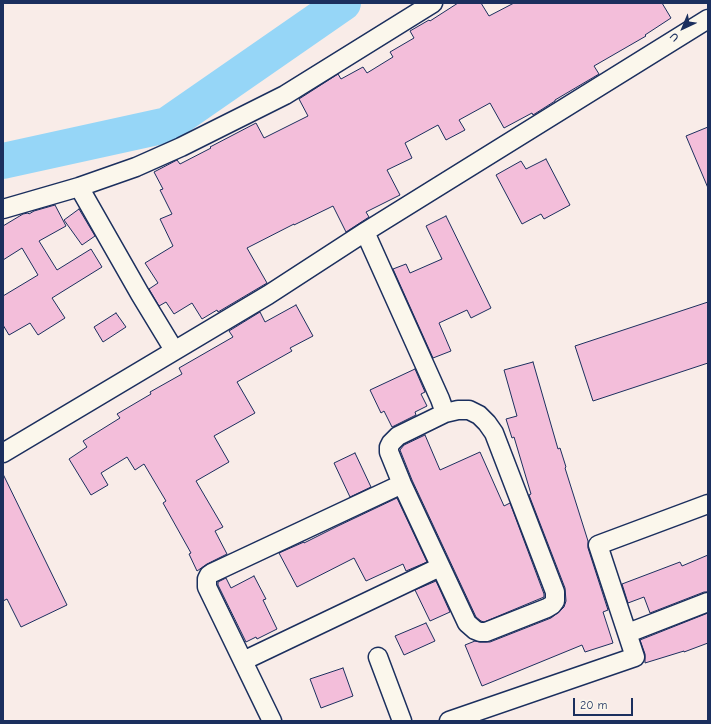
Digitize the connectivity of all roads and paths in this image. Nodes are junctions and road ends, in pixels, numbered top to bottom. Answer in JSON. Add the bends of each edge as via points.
{"nodes":[{"id":1,"x":433,"y":3,"type":"edge"},
{"id":2,"x":708,"y":19,"type":"edge"},
{"id":3,"x":79,"y":187,"type":"junction"},
{"id":4,"x":3,"y":209,"type":"edge"},
{"id":5,"x":365,"y":232,"type":"junction"},
{"id":6,"x":174,"y":350,"type":"junction"},
{"id":7,"x":445,"y":413,"type":"junction"},
{"id":8,"x":3,"y":453,"type":"edge"},
{"id":9,"x":402,"y":484,"type":"junction"},
{"id":10,"x":708,"y":504,"type":"edge"},
{"id":11,"x":440,"y":567,"type":"junction"},
{"id":12,"x":708,"y":602,"type":"edge"},
{"id":13,"x":628,"y":633,"type":"junction"},
{"id":14,"x":378,"y":657,"type":"dead end"},
{"id":15,"x":243,"y":661,"type":"junction"},
{"id":16,"x":272,"y":721,"type":"edge"},
{"id":17,"x":402,"y":721,"type":"edge"},
{"id":18,"x":449,"y":721,"type":"edge"}],
"edges":[{"from":1,"to":3,"type":"street","via":[[285,95],[181,147],[136,167]]},
{"from":2,"to":5,"type":"street"},
{"from":3,"to":4,"type":"street"},
{"from":3,"to":6,"type":"street"},
{"from":5,"to":6,"type":"street","via":[[268,295]]},
{"from":5,"to":7,"type":"street"},
{"from":6,"to":8,"type":"street"},
{"from":7,"to":9,"type":"street","via":[[398,436],[391,443],[389,452]]},
{"from":7,"to":11,"type":"street","via":[[469,410],[479,415],[494,433],[555,592],[555,601],[547,608],[486,632],[480,632],[467,623]]},
{"from":9,"to":11,"type":"street"},
{"from":9,"to":15,"type":"street","via":[[209,575],[207,587]]},
{"from":10,"to":13,"type":"street","via":[[598,545]]},
{"from":11,"to":15,"type":"street"},
{"from":12,"to":13,"type":"street"},
{"from":13,"to":18,"type":"street","via":[[635,657]]},
{"from":14,"to":17,"type":"street"},
{"from":15,"to":16,"type":"street"}]}
